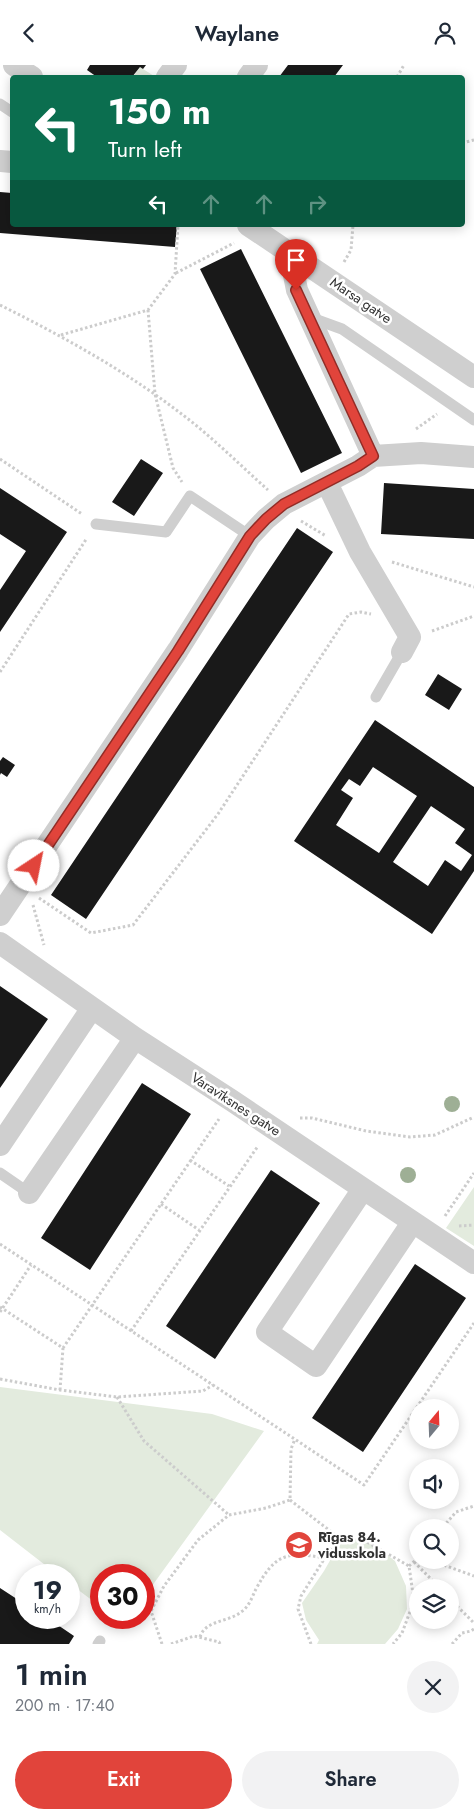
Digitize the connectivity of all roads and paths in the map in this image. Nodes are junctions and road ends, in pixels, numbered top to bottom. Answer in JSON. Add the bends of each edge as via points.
{"nodes":[{"id":1,"x":14,"y":65,"type":"edge"},
{"id":2,"x":29,"y":75,"type":"edge"},
{"id":3,"x":178,"y":227,"type":"edge"},
{"id":4,"x":250,"y":227,"type":"edge"},
{"id":5,"x":353,"y":227,"type":"edge"},
{"id":6,"x":300,"y":259,"type":"junction"},
{"id":7,"x":341,"y":269,"type":"dead end"},
{"id":8,"x":175,"y":273,"type":"junction"},
{"id":9,"x":0,"y":305,"type":"edge"},
{"id":10,"x":148,"y":310,"type":"junction"},
{"id":11,"x":309,"y":317,"type":"junction"},
{"id":12,"x":61,"y":335,"type":"junction"},
{"id":13,"x":474,"y":377,"type":"edge"},
{"id":14,"x":156,"y":394,"type":"junction"},
{"id":15,"x":452,"y":405,"type":"junction"},
{"id":16,"x":474,"y":420,"type":"edge"},
{"id":17,"x":415,"y":429,"type":"dead end"},
{"id":18,"x":373,"y":456,"type":"junction"},
{"id":19,"x":474,"y":457,"type":"edge"},
{"id":20,"x":0,"y":459,"type":"edge"},
{"id":21,"x":327,"y":483,"type":"junction"},
{"id":22,"x":190,"y":496,"type":"junction"},
{"id":23,"x":284,"y":504,"type":"junction"},
{"id":24,"x":96,"y":524,"type":"junction"},
{"id":25,"x":250,"y":536,"type":"junction"},
{"id":26,"x":376,"y":615,"type":"dead end"},
{"id":27,"x":474,"y":617,"type":"edge"},
{"id":28,"x":406,"y":645,"type":"junction"},
{"id":29,"x":0,"y":672,"type":"edge"},
{"id":30,"x":376,"y":697,"type":"dead end"},
{"id":31,"x":38,"y":898,"type":"dead end"},
{"id":32,"x":32,"y":902,"type":"dead end"},
{"id":33,"x":0,"y":915,"type":"edge"},
{"id":34,"x":0,"y":943,"type":"edge"},
{"id":35,"x":50,"y":978,"type":"junction"},
{"id":36,"x":92,"y":1008,"type":"junction"},
{"id":37,"x":135,"y":1038,"type":"junction"},
{"id":38,"x":231,"y":1100,"type":"junction"},
{"id":39,"x":474,"y":1117,"type":"edge"},
{"id":40,"x":271,"y":1127,"type":"junction"},
{"id":41,"x":0,"y":1145,"type":"edge"},
{"id":42,"x":190,"y":1160,"type":"junction"},
{"id":43,"x":0,"y":1173,"type":"edge"},
{"id":44,"x":474,"y":1173,"type":"edge"},
{"id":45,"x":229,"y":1186,"type":"junction"},
{"id":46,"x":364,"y":1189,"type":"junction"},
{"id":47,"x":29,"y":1193,"type":"joint"},
{"id":48,"x":161,"y":1204,"type":"junction"},
{"id":49,"x":412,"y":1223,"type":"junction"},
{"id":50,"x":199,"y":1230,"type":"junction"},
{"id":51,"x":432,"y":1236,"type":"junction"},
{"id":52,"x":0,"y":1244,"type":"edge"},
{"id":53,"x":474,"y":1263,"type":"edge"},
{"id":54,"x":32,"y":1265,"type":"junction"},
{"id":55,"x":93,"y":1305,"type":"junction"},
{"id":56,"x":1,"y":1309,"type":"edge"},
{"id":57,"x":474,"y":1323,"type":"edge"},
{"id":58,"x":131,"y":1331,"type":"junction"},
{"id":59,"x":63,"y":1348,"type":"junction"},
{"id":60,"x":0,"y":1379,"type":"edge"},
{"id":61,"x":213,"y":1385,"type":"junction"},
{"id":62,"x":60,"y":1390,"type":"junction"},
{"id":63,"x":117,"y":1397,"type":"junction"},
{"id":64,"x":295,"y":1439,"type":"junction"},
{"id":65,"x":290,"y":1500,"type":"junction"},
{"id":66,"x":474,"y":1506,"type":"edge"},
{"id":67,"x":229,"y":1515,"type":"junction"},
{"id":68,"x":450,"y":1519,"type":"edge"},
{"id":69,"x":338,"y":1537,"type":"junction"},
{"id":70,"x":325,"y":1558,"type":"junction"},
{"id":71,"x":409,"y":1566,"type":"edge"},
{"id":72,"x":409,"y":1569,"type":"edge"},
{"id":73,"x":421,"y":1569,"type":"edge"},
{"id":74,"x":455,"y":1569,"type":"edge"},
{"id":75,"x":474,"y":1576,"type":"edge"},
{"id":76,"x":431,"y":1579,"type":"edge"},
{"id":77,"x":459,"y":1608,"type":"edge"},
{"id":78,"x":474,"y":1623,"type":"edge"},
{"id":79,"x":474,"y":1629,"type":"edge"},
{"id":80,"x":200,"y":1637,"type":"junction"},
{"id":81,"x":162,"y":1644,"type":"edge"},
{"id":82,"x":170,"y":1644,"type":"edge"},
{"id":83,"x":220,"y":1644,"type":"edge"},
{"id":84,"x":311,"y":1644,"type":"edge"},
{"id":85,"x":393,"y":1644,"type":"edge"},
{"id":86,"x":452,"y":1644,"type":"edge"}],
"edges":[{"from":1,"to":2,"type":"street"},
{"from":3,"to":8,"type":"path"},
{"from":4,"to":6,"type":"street","name":"Marsa gatve"},
{"from":4,"to":8,"type":"path","via":[[243,238]]},
{"from":5,"to":7,"type":"path","via":[[351,250]]},
{"from":6,"to":11,"type":"street","via":[[293,270],[296,290]]},
{"from":6,"to":13,"type":"street","name":"Marsa gatve"},
{"from":8,"to":10,"type":"path"},
{"from":9,"to":12,"type":"path"},
{"from":10,"to":12,"type":"path"},
{"from":10,"to":14,"type":"path"},
{"from":11,"to":15,"type":"lane","via":[[342,329]]},
{"from":11,"to":18,"type":"street"},
{"from":12,"to":14,"type":"path"},
{"from":14,"to":22,"type":"path","via":[[173,468]]},
{"from":14,"to":23,"type":"path"},
{"from":15,"to":16,"type":"lane"},
{"from":15,"to":17,"type":"path"},
{"from":18,"to":19,"type":"street","via":[[421,453]]},
{"from":18,"to":21,"type":"street"},
{"from":20,"to":24,"type":"path"},
{"from":21,"to":23,"type":"street"},
{"from":21,"to":28,"type":"street"},
{"from":22,"to":24,"type":"lane","via":[[166,532]]},
{"from":22,"to":25,"type":"lane"},
{"from":23,"to":25,"type":"street"},
{"from":24,"to":29,"type":"path"},
{"from":25,"to":33,"type":"street","via":[[178,651]]},
{"from":26,"to":31,"type":"path","via":[[349,614],[218,814],[133,925],[91,933]]},
{"from":27,"to":28,"type":"path"},
{"from":28,"to":30,"type":"lane"},
{"from":32,"to":35,"type":"path","via":[[51,962]]},
{"from":34,"to":35,"type":"street","name":"Varavīksnes gatve"},
{"from":35,"to":36,"type":"street","name":"Varavīksnes gatve"},
{"from":36,"to":37,"type":"street","name":"Varavīksnes gatve"},
{"from":36,"to":41,"type":"street"},
{"from":37,"to":38,"type":"street","name":"Varavīksnes gatve"},
{"from":37,"to":47,"type":"street"},
{"from":38,"to":40,"type":"street","name":"Varavīksnes gatve"},
{"from":38,"to":42,"type":"path"},
{"from":39,"to":40,"type":"path","via":[[435,1135],[410,1137],[312,1118],[289,1118]]},
{"from":40,"to":45,"type":"path"},
{"from":40,"to":46,"type":"street","name":"Varavīksnes gatve"},
{"from":42,"to":45,"type":"path"},
{"from":42,"to":48,"type":"path"},
{"from":43,"to":47,"type":"lane"},
{"from":44,"to":51,"type":"path"},
{"from":45,"to":50,"type":"path"},
{"from":46,"to":49,"type":"street","name":"Varavīksnes gatve"},
{"from":46,"to":49,"type":"street","via":[[267,1332],[316,1366]]},
{"from":48,"to":50,"type":"path"},
{"from":48,"to":55,"type":"path"},
{"from":49,"to":51,"type":"street","name":"Varavīksnes gatve"},
{"from":50,"to":58,"type":"path"},
{"from":51,"to":53,"type":"street","name":"Varavīksnes gatve"},
{"from":52,"to":54,"type":"path"},
{"from":54,"to":55,"type":"path"},
{"from":54,"to":56,"type":"path"},
{"from":55,"to":58,"type":"path"},
{"from":55,"to":59,"type":"path"},
{"from":56,"to":59,"type":"path"},
{"from":57,"to":64,"type":"path","via":[[364,1485]]},
{"from":58,"to":61,"type":"path"},
{"from":59,"to":62,"type":"path"},
{"from":60,"to":62,"type":"path"},
{"from":61,"to":63,"type":"path","via":[[203,1391]]},
{"from":61,"to":64,"type":"path"},
{"from":62,"to":63,"type":"path"},
{"from":63,"to":67,"type":"path","via":[[144,1441]]},
{"from":64,"to":65,"type":"path","via":[[291,1449]]},
{"from":65,"to":67,"type":"path"},
{"from":65,"to":69,"type":"path"},
{"from":66,"to":68,"type":"path","via":[[456,1512]]},
{"from":67,"to":81,"type":"path","via":[[198,1540],[164,1586],[151,1611]]},
{"from":69,"to":70,"type":"path"},
{"from":69,"to":71,"type":"path","via":[[367,1542]]},
{"from":70,"to":80,"type":"path","via":[[288,1555],[275,1561],[243,1611],[205,1628]]},
{"from":70,"to":84,"type":"path","via":[[301,1596],[298,1609]]},
{"from":72,"to":85,"type":"path","via":[[414,1601],[402,1633]]},
{"from":73,"to":76,"type":"path"},
{"from":74,"to":75,"type":"path"},
{"from":77,"to":78,"type":"path"},
{"from":79,"to":86,"type":"path","via":[[462,1633]]},
{"from":80,"to":82,"type":"path"},
{"from":80,"to":83,"type":"path"}]}
